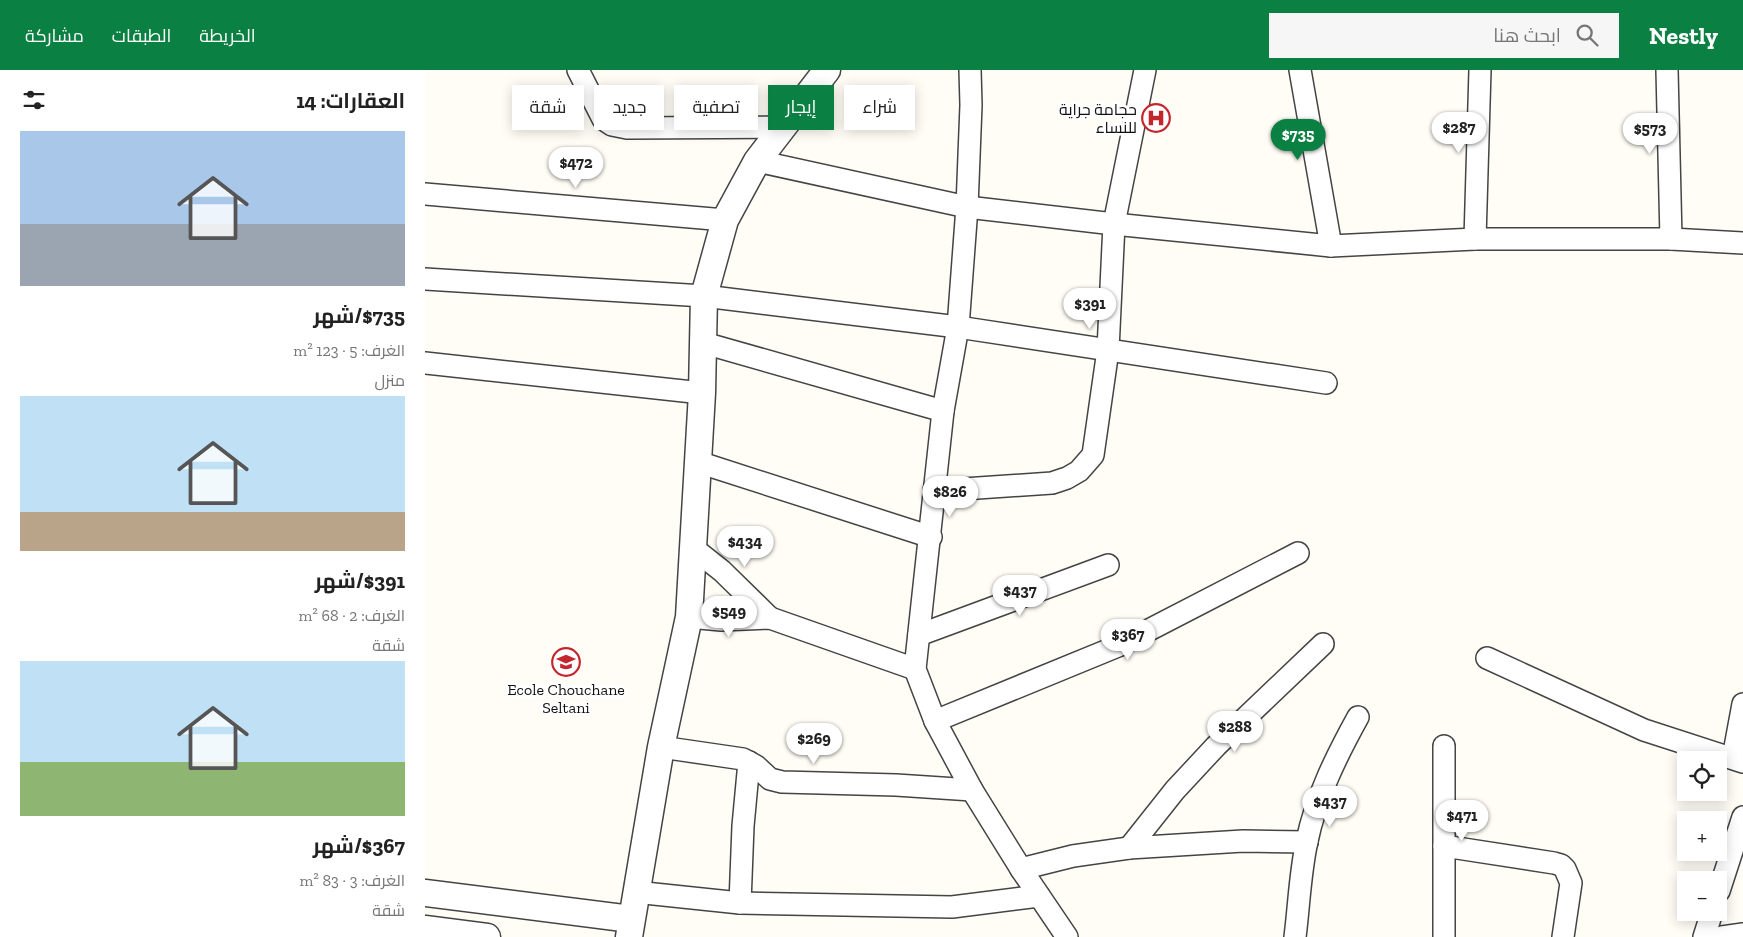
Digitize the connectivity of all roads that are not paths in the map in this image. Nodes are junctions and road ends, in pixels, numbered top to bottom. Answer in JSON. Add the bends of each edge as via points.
{"nodes":[{"id":1,"x":579,"y":70,"type":"edge"},
{"id":2,"x":827,"y":70,"type":"edge"},
{"id":3,"x":970,"y":70,"type":"edge"},
{"id":4,"x":1145,"y":70,"type":"edge"},
{"id":5,"x":1300,"y":70,"type":"edge"},
{"id":6,"x":1480,"y":70,"type":"edge"},
{"id":7,"x":1667,"y":70,"type":"edge"},
{"id":8,"x":816,"y":85,"type":"edge"},
{"id":9,"x":768,"y":127,"type":"edge"},
{"id":10,"x":783,"y":130,"type":"edge"},
{"id":11,"x":757,"y":161,"type":"junction"},
{"id":12,"x":425,"y":194,"type":"edge"},
{"id":13,"x":967,"y":206,"type":"junction"},
{"id":14,"x":725,"y":220,"type":"junction"},
{"id":15,"x":1114,"y":224,"type":"junction"},
{"id":16,"x":1475,"y":239,"type":"junction"},
{"id":17,"x":1671,"y":239,"type":"junction"},
{"id":18,"x":1743,"y":243,"type":"edge"},
{"id":19,"x":1331,"y":246,"type":"junction"},
{"id":20,"x":425,"y":279,"type":"edge"},
{"id":21,"x":704,"y":296,"type":"junction"},
{"id":22,"x":958,"y":327,"type":"junction"},
{"id":23,"x":704,"y":343,"type":"junction"},
{"id":24,"x":1108,"y":350,"type":"junction"},
{"id":25,"x":425,"y":363,"type":"edge"},
{"id":26,"x":1326,"y":383,"type":"dead end"},
{"id":27,"x":702,"y":393,"type":"junction"},
{"id":28,"x":943,"y":411,"type":"junction"},
{"id":29,"x":698,"y":462,"type":"junction"},
{"id":30,"x":935,"y":491,"type":"junction"},
{"id":31,"x":931,"y":537,"type":"junction"},
{"id":32,"x":693,"y":548,"type":"junction"},
{"id":33,"x":1298,"y":553,"type":"dead end"},
{"id":34,"x":1108,"y":565,"type":"dead end"},
{"id":35,"x":689,"y":617,"type":"junction"},
{"id":36,"x":770,"y":618,"type":"junction"},
{"id":37,"x":919,"y":635,"type":"junction"},
{"id":38,"x":1323,"y":644,"type":"dead end"},
{"id":39,"x":1487,"y":658,"type":"dead end"},
{"id":40,"x":915,"y":669,"type":"junction"},
{"id":41,"x":1743,"y":704,"type":"edge"},
{"id":42,"x":1359,"y":717,"type":"dead end"},
{"id":43,"x":935,"y":721,"type":"junction"},
{"id":44,"x":1444,"y":746,"type":"dead end"},
{"id":45,"x":661,"y":748,"type":"junction"},
{"id":46,"x":1738,"y":760,"type":"edge"},
{"id":47,"x":749,"y":762,"type":"junction"},
{"id":48,"x":972,"y":790,"type":"junction"},
{"id":49,"x":1743,"y":817,"type":"edge"},
{"id":50,"x":1307,"y":842,"type":"junction"},
{"id":51,"x":1444,"y":846,"type":"junction"},
{"id":52,"x":1129,"y":848,"type":"junction"},
{"id":53,"x":1021,"y":869,"type":"junction"},
{"id":54,"x":1725,"y":871,"type":"edge"},
{"id":55,"x":635,"y":892,"type":"junction"},
{"id":56,"x":425,"y":894,"type":"edge"},
{"id":57,"x":1039,"y":896,"type":"junction"},
{"id":58,"x":740,"y":903,"type":"junction"},
{"id":59,"x":1709,"y":921,"type":"edge"},
{"id":60,"x":630,"y":928,"type":"edge"},
{"id":61,"x":425,"y":929,"type":"edge"},
{"id":62,"x":1743,"y":934,"type":"edge"},
{"id":63,"x":487,"y":937,"type":"edge"},
{"id":64,"x":1067,"y":937,"type":"edge"},
{"id":65,"x":1295,"y":937,"type":"edge"},
{"id":66,"x":1444,"y":937,"type":"edge"},
{"id":67,"x":1563,"y":937,"type":"edge"},
{"id":68,"x":1704,"y":937,"type":"edge"},
{"id":69,"x":1722,"y":937,"type":"edge"}],
"edges":[{"from":1,"to":9,"type":"street","via":[[601,115],[612,125],[627,128]]},
{"from":2,"to":8,"type":"street"},
{"from":3,"to":13,"type":"street"},
{"from":4,"to":15,"type":"street"},
{"from":5,"to":19,"type":"street"},
{"from":6,"to":16,"type":"street"},
{"from":7,"to":17,"type":"street"},
{"from":10,"to":11,"type":"street"},
{"from":11,"to":13,"type":"street"},
{"from":11,"to":14,"type":"street"},
{"from":12,"to":14,"type":"street"},
{"from":13,"to":15,"type":"street"},
{"from":13,"to":22,"type":"street"},
{"from":14,"to":21,"type":"street"},
{"from":15,"to":19,"type":"street"},
{"from":15,"to":24,"type":"street"},
{"from":16,"to":17,"type":"street"},
{"from":16,"to":19,"type":"street"},
{"from":17,"to":18,"type":"street"},
{"from":20,"to":21,"type":"street"},
{"from":21,"to":22,"type":"street"},
{"from":21,"to":23,"type":"street"},
{"from":22,"to":24,"type":"street"},
{"from":22,"to":28,"type":"street"},
{"from":23,"to":27,"type":"street"},
{"from":23,"to":28,"type":"street"},
{"from":24,"to":26,"type":"street"},
{"from":24,"to":30,"type":"street","via":[[1093,455],[1079,471],[1052,483]]},
{"from":25,"to":27,"type":"street"},
{"from":27,"to":29,"type":"street"},
{"from":28,"to":30,"type":"street"},
{"from":29,"to":31,"type":"street"},
{"from":29,"to":32,"type":"street"},
{"from":30,"to":31,"type":"street"},
{"from":31,"to":37,"type":"street"},
{"from":32,"to":35,"type":"street"},
{"from":32,"to":36,"type":"street"},
{"from":33,"to":43,"type":"street","via":[[1118,646]]},
{"from":34,"to":37,"type":"street"},
{"from":35,"to":36,"type":"street","via":[[721,620]]},
{"from":35,"to":45,"type":"street"},
{"from":36,"to":40,"type":"street"},
{"from":37,"to":40,"type":"street"},
{"from":38,"to":52,"type":"street","via":[[1216,746],[1175,790]]},
{"from":39,"to":46,"type":"street","via":[[1644,730]]},
{"from":40,"to":43,"type":"street"},
{"from":41,"to":46,"type":"street"},
{"from":42,"to":50,"type":"street","via":[[1330,772]]},
{"from":43,"to":48,"type":"street"},
{"from":44,"to":51,"type":"street"},
{"from":45,"to":47,"type":"street","via":[[734,757]]},
{"from":45,"to":55,"type":"street"},
{"from":47,"to":48,"type":"street","via":[[770,779],[782,782],[897,784]]},
{"from":47,"to":58,"type":"street"},
{"from":48,"to":53,"type":"street"},
{"from":49,"to":54,"type":"street"},
{"from":50,"to":52,"type":"street","via":[[1243,841]]},
{"from":50,"to":65,"type":"street"},
{"from":51,"to":66,"type":"street"},
{"from":51,"to":67,"type":"street","via":[[1561,865],[1571,883]]},
{"from":52,"to":53,"type":"street","via":[[1073,856]]},
{"from":53,"to":57,"type":"street"},
{"from":55,"to":58,"type":"street"},
{"from":55,"to":60,"type":"street"},
{"from":56,"to":60,"type":"street"},
{"from":57,"to":58,"type":"street","via":[[951,907]]},
{"from":57,"to":64,"type":"street"},
{"from":59,"to":68,"type":"street"},
{"from":61,"to":63,"type":"street"},
{"from":62,"to":69,"type":"street"}]}
